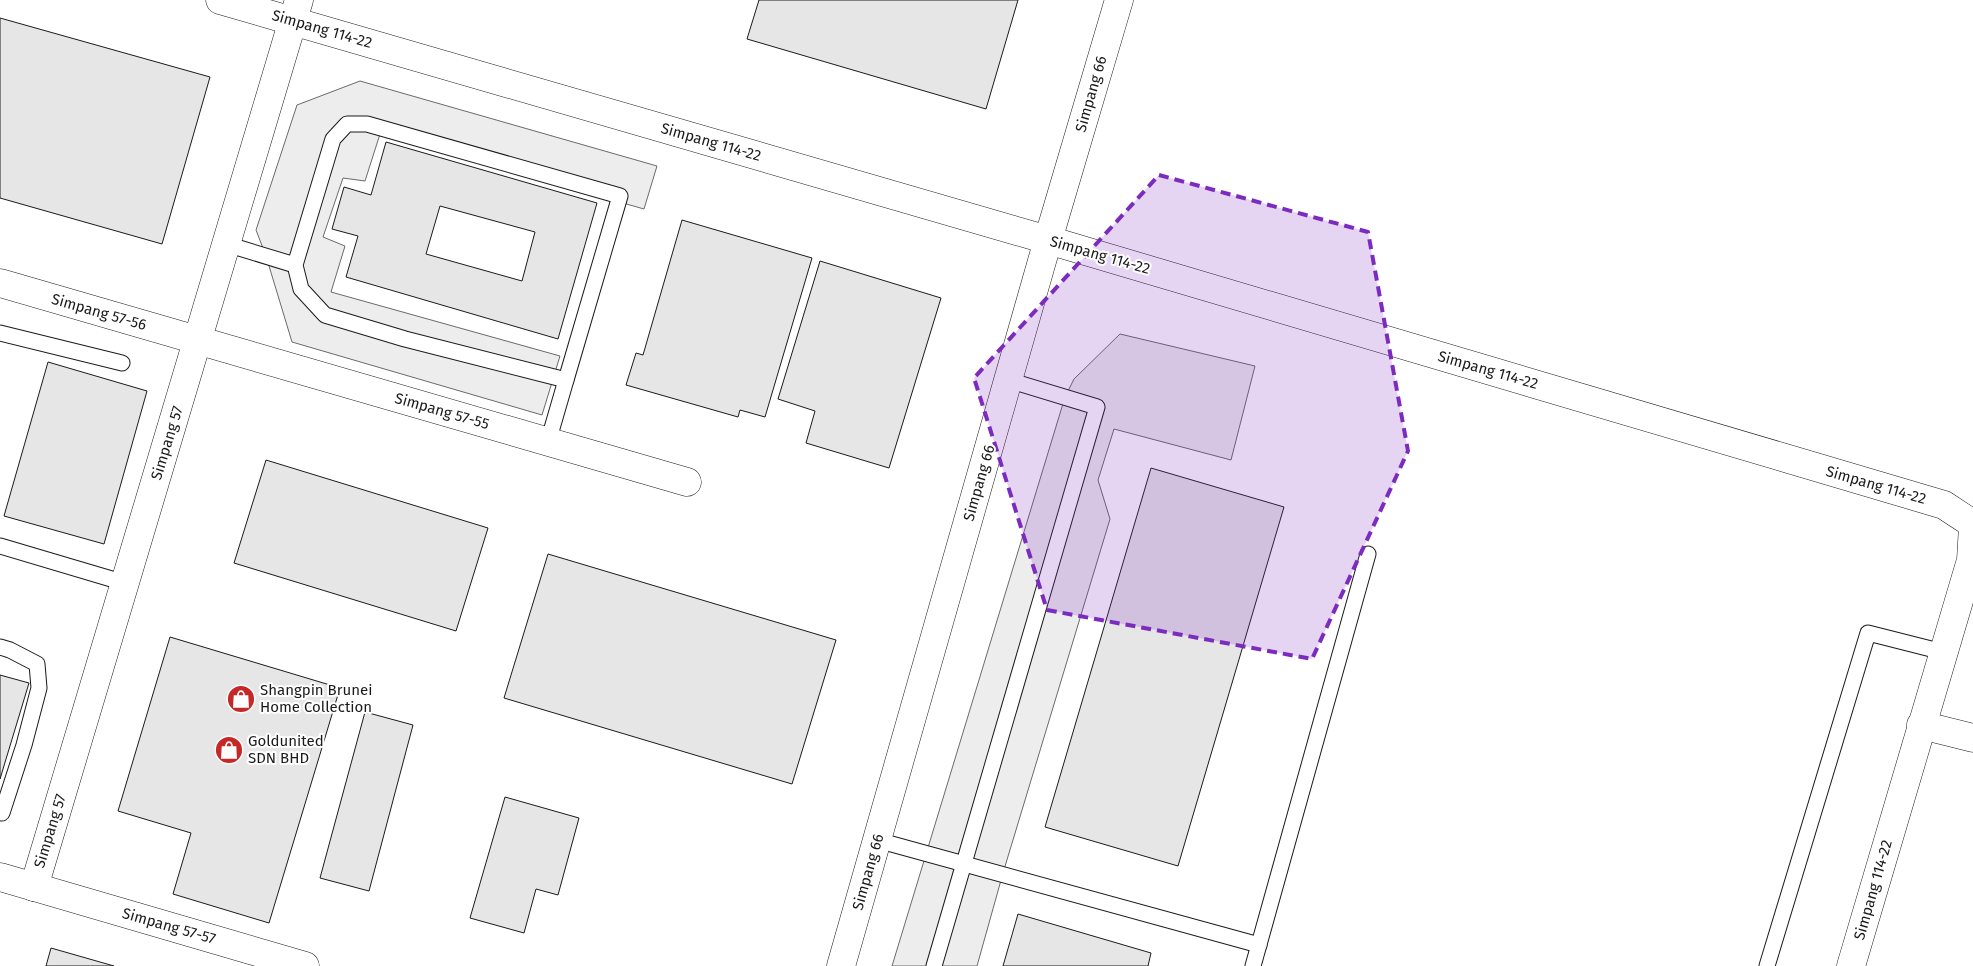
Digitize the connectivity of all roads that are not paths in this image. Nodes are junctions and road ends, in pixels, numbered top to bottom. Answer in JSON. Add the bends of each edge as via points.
{"nodes":[{"id":1,"x":220,"y":0,"type":"edge"},
{"id":2,"x":1118,"y":0,"type":"edge"},
{"id":3,"x":296,"y":10,"type":"edge"},
{"id":4,"x":1048,"y":240,"type":"junction"},
{"id":5,"x":226,"y":244,"type":"junction"},
{"id":6,"x":295,"y":265,"type":"junction"},
{"id":7,"x":0,"y":283,"type":"edge"},
{"id":8,"x":0,"y":333,"type":"edge"},
{"id":9,"x":198,"y":341,"type":"junction"},
{"id":10,"x":122,"y":363,"type":"dead end"},
{"id":11,"x":566,"y":380,"type":"junction"},
{"id":12,"x":1008,"y":380,"type":"junction"},
{"id":13,"x":548,"y":442,"type":"junction"},
{"id":14,"x":687,"y":482,"type":"dead end"},
{"id":15,"x":1973,"y":525,"type":"edge"},
{"id":16,"x":0,"y":546,"type":"edge"},
{"id":17,"x":1368,"y":554,"type":"dead end"},
{"id":18,"x":125,"y":583,"type":"junction"},
{"id":19,"x":0,"y":647,"type":"edge"},
{"id":20,"x":1943,"y":652,"type":"junction"},
{"id":21,"x":1921,"y":725,"type":"junction"},
{"id":22,"x":1973,"y":738,"type":"edge"},
{"id":23,"x":2,"y":813,"type":"dead end"},
{"id":24,"x":877,"y":840,"type":"junction"},
{"id":25,"x":964,"y":863,"type":"junction"},
{"id":26,"x":0,"y":877,"type":"edge"},
{"id":27,"x":34,"y":887,"type":"junction"},
{"id":28,"x":1259,"y":944,"type":"junction"},
{"id":29,"x":305,"y":966,"type":"edge"},
{"id":30,"x":841,"y":966,"type":"edge"},
{"id":31,"x":934,"y":966,"type":"edge"},
{"id":32,"x":1253,"y":966,"type":"edge"},
{"id":33,"x":1767,"y":966,"type":"edge"},
{"id":34,"x":1851,"y":966,"type":"edge"}],
"edges":[{"from":1,"to":3,"type":"street","name":"Simpang 114-22"},
{"from":2,"to":4,"type":"street","name":"Simpang 66"},
{"from":3,"to":4,"type":"street","name":"Simpang 114-22"},
{"from":3,"to":5,"type":"street","name":"Simpang 57"},
{"from":4,"to":12,"type":"street","name":"Simpang 66"},
{"from":4,"to":15,"type":"street","name":"Simpang 114-22","via":[[1944,505]]},
{"from":5,"to":6,"type":"lane"},
{"from":5,"to":9,"type":"street","name":"Simpang 57"},
{"from":6,"to":11,"type":"lane","via":[[301,289],[325,315]]},
{"from":6,"to":11,"type":"lane","via":[[333,139],[347,124],[366,124],[620,196]]},
{"from":7,"to":9,"type":"street","name":"Simpang 57-56"},
{"from":8,"to":10,"type":"lane"},
{"from":9,"to":13,"type":"street","name":"Simpang 57-55"},
{"from":9,"to":18,"type":"street","name":"Simpang 57"},
{"from":11,"to":13,"type":"lane"},
{"from":12,"to":24,"type":"street","name":"Simpang 66"},
{"from":12,"to":25,"type":"lane","via":[[1097,407]]},
{"from":13,"to":14,"type":"street","name":"Simpang 57-55"},
{"from":15,"to":20,"type":"street","name":"Simpang 114-22","via":[[1970,560]]},
{"from":16,"to":18,"type":"lane"},
{"from":17,"to":28,"type":"lane"},
{"from":18,"to":27,"type":"street","name":"Simpang 57"},
{"from":19,"to":23,"type":"lane","via":[[37,664],[39,688]]},
{"from":20,"to":21,"type":"street","name":"Simpang 114-22"},
{"from":20,"to":33,"type":"lane","via":[[1868,634]]},
{"from":21,"to":22,"type":"street"},
{"from":21,"to":34,"type":"street","name":"Simpang 114-22"},
{"from":24,"to":25,"type":"lane"},
{"from":24,"to":30,"type":"street","name":"Simpang 66"},
{"from":25,"to":28,"type":"lane"},
{"from":25,"to":31,"type":"lane"},
{"from":26,"to":27,"type":"street","name":"Simpang 57-57"},
{"from":27,"to":29,"type":"street","name":"Simpang 57-57"},
{"from":28,"to":32,"type":"lane"}]}
